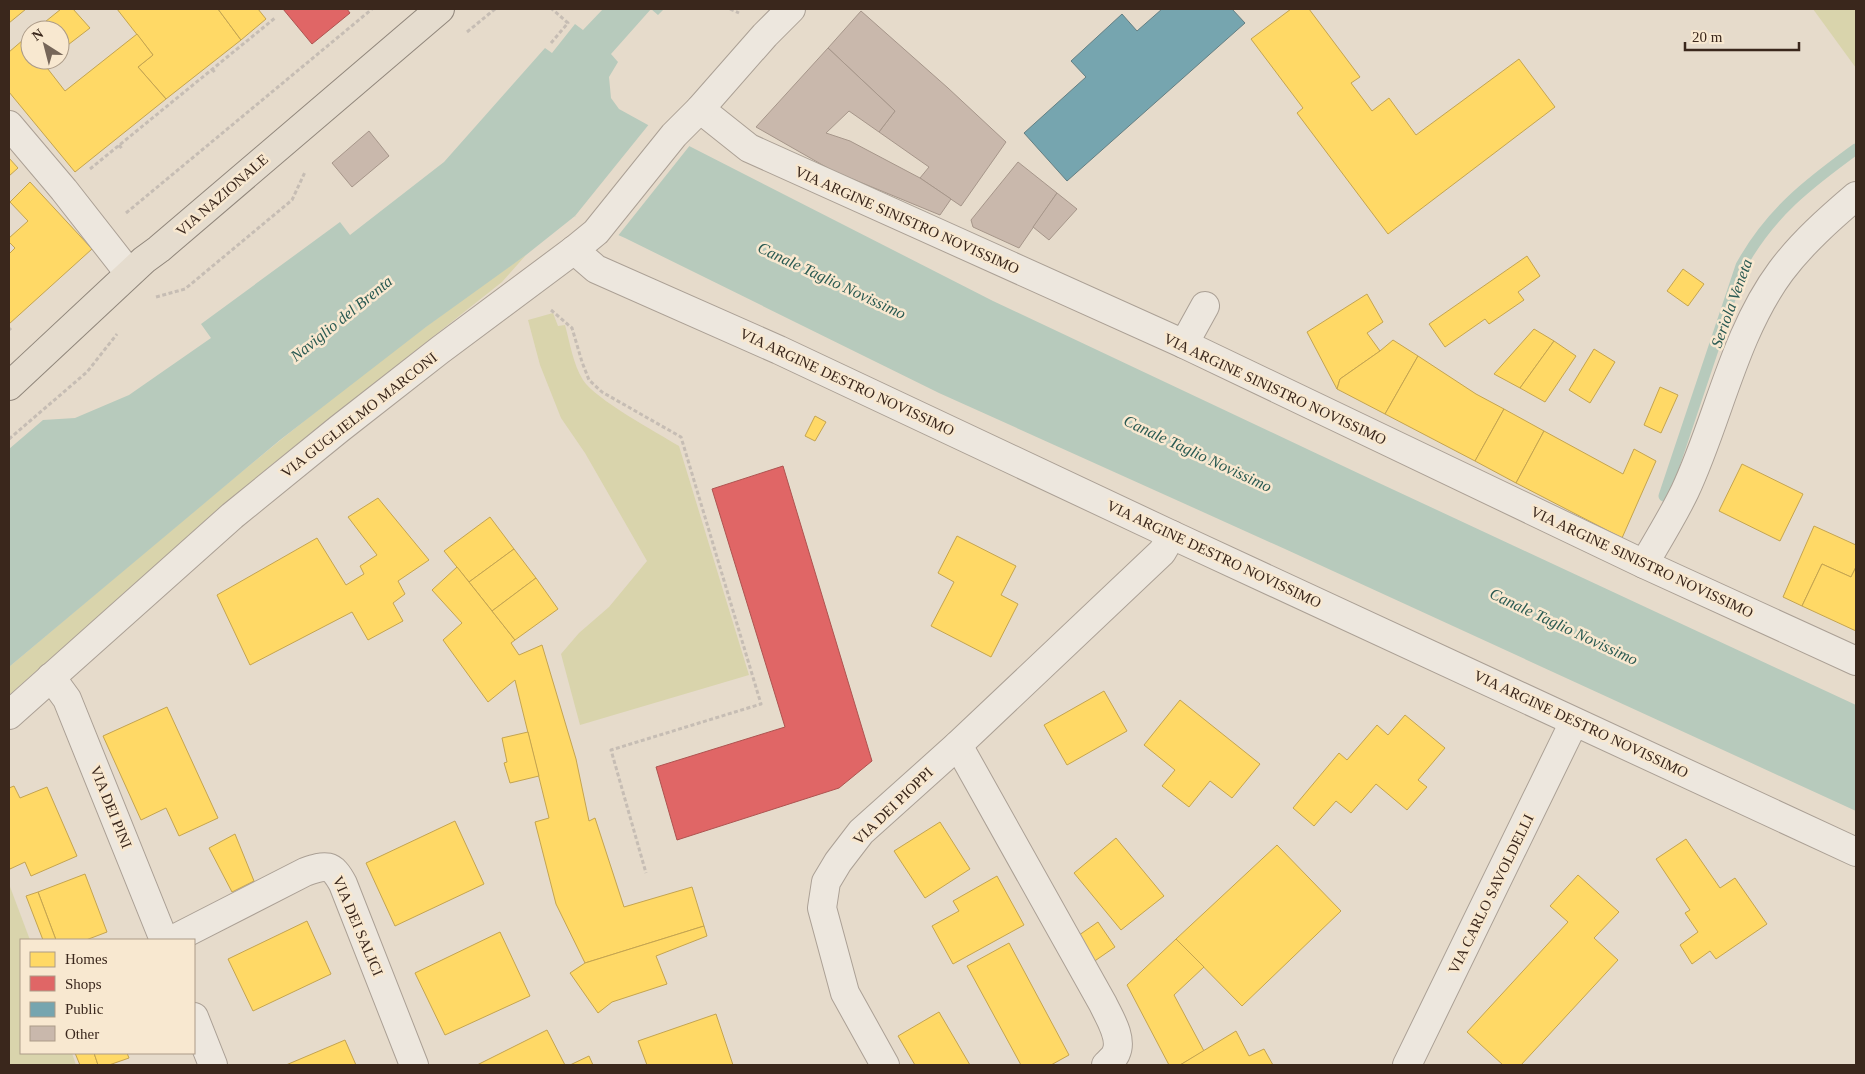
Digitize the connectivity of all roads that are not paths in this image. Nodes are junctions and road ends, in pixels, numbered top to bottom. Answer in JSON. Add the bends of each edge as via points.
{"nodes":[{"id":1,"x":440,"y":9,"type":"edge"},
{"id":2,"x":791,"y":9,"type":"edge"},
{"id":3,"x":700,"y":109,"type":"junction"},
{"id":4,"x":9,"y":125,"type":"edge"},
{"id":5,"x":1856,"y":196,"type":"edge"},
{"id":6,"x":574,"y":250,"type":"junction"},
{"id":7,"x":129,"y":273,"type":"junction"},
{"id":8,"x":1204,"y":306,"type":"dead end"},
{"id":9,"x":1184,"y":344,"type":"junction"},
{"id":10,"x":9,"y":386,"type":"edge"},
{"id":11,"x":1172,"y":535,"type":"junction"},
{"id":12,"x":1644,"y":564,"type":"junction"},
{"id":13,"x":1856,"y":661,"type":"edge"},
{"id":14,"x":51,"y":677,"type":"junction"},
{"id":15,"x":9,"y":715,"type":"edge"},
{"id":16,"x":1574,"y":722,"type":"junction"},
{"id":17,"x":958,"y":745,"type":"junction"},
{"id":18,"x":1856,"y":852,"type":"edge"},
{"id":19,"x":164,"y":939,"type":"edge"},
{"id":20,"x":174,"y":939,"type":"edge"},
{"id":21,"x":195,"y":1019,"type":"edge"},
{"id":22,"x":213,"y":1065,"type":"edge"},
{"id":23,"x":414,"y":1065,"type":"edge"},
{"id":24,"x":885,"y":1065,"type":"edge"},
{"id":25,"x":1106,"y":1065,"type":"edge"},
{"id":26,"x":1407,"y":1065,"type":"edge"}],
"edges":[{"from":1,"to":7,"type":"main road","name":"VIA NAZIONALE"},
{"from":2,"to":3,"type":"street","name":"VIA GUGLIELMO MARCONI"},
{"from":3,"to":6,"type":"street","name":"VIA GUGLIELMO MARCONI","via":[[674,135],[596,232]]},
{"from":3,"to":9,"type":"street","name":"VIA ARGINE SINISTRO NOVISSIMO","via":[[749,148]]},
{"from":4,"to":7,"type":"street"},
{"from":5,"to":12,"type":"street","via":[[1806,242],[1765,296],[1746,333],[1685,491]]},
{"from":6,"to":11,"type":"street","name":"VIA ARGINE DESTRO NOVISSIMO","via":[[596,268],[779,350]]},
{"from":6,"to":14,"type":"street","name":"VIA GUGLIELMO MARCONI","via":[[448,344],[232,516]]},
{"from":7,"to":10,"type":"main road","name":"VIA NAZIONALE"},
{"from":8,"to":9,"type":"street"},
{"from":9,"to":12,"type":"street","name":"VIA ARGINE SINISTRO NOVISSIMO"},
{"from":11,"to":16,"type":"street","name":"VIA ARGINE DESTRO NOVISSIMO"},
{"from":11,"to":17,"type":"street","name":"VIA DEI PIOPPI","via":[[1162,552]]},
{"from":12,"to":13,"type":"street","name":"VIA ARGINE SINISTRO NOVISSIMO"},
{"from":14,"to":15,"type":"street","name":"VIA GUGLIELMO MARCONI"},
{"from":14,"to":19,"type":"street","name":"VIA DEI PINI","via":[[67,699]]},
{"from":16,"to":18,"type":"street","name":"VIA ARGINE DESTRO NOVISSIMO"},
{"from":16,"to":26,"type":"street","name":"VIA CARLO SAVOLDELLI"},
{"from":17,"to":24,"type":"street","name":"VIA DEI PIOPPI","via":[[861,832],[826,882],[822,908],[845,993]]},
{"from":17,"to":25,"type":"street","via":[[1103,1004],[1118,1041],[1116,1053]]},
{"from":20,"to":23,"type":"street","name":"VIA DEI SALICI","via":[[305,872],[320,867],[336,871]]},
{"from":21,"to":22,"type":"street"}]}
